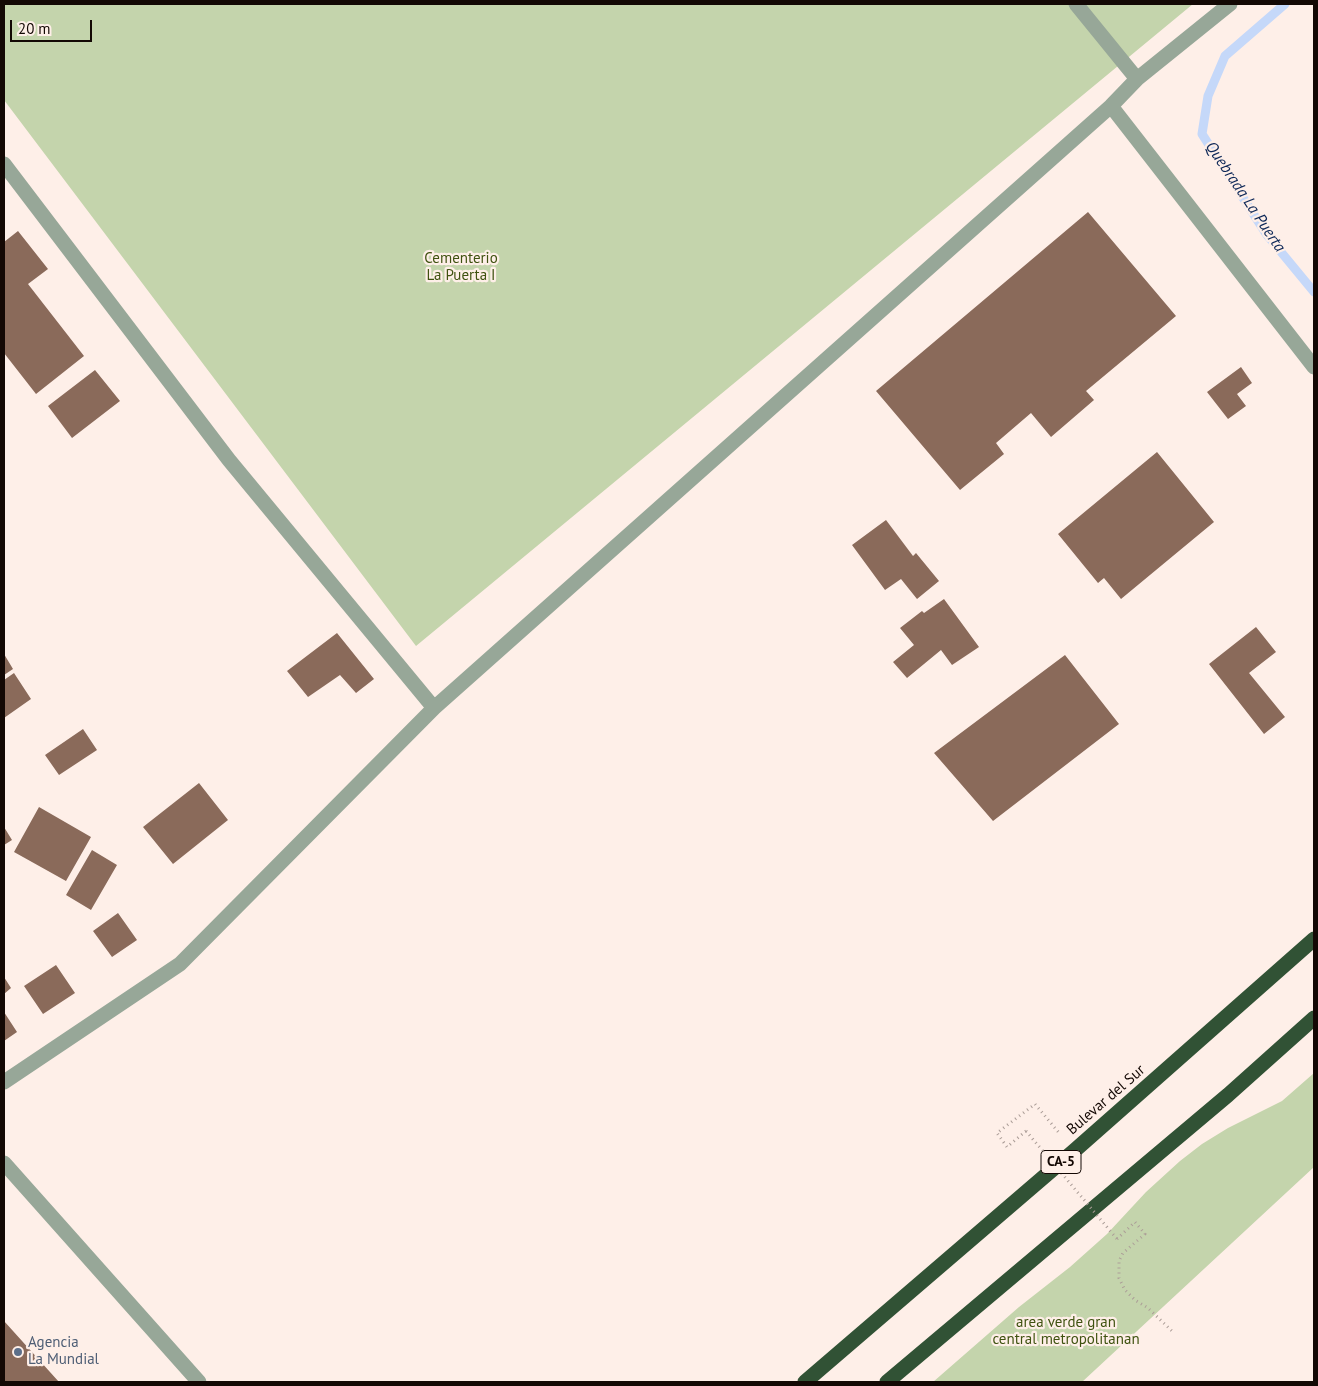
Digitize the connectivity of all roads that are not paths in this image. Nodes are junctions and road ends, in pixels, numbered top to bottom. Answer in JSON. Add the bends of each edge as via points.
{"nodes":[{"id":1,"x":1076,"y":4,"type":"edge"},
{"id":2,"x":1230,"y":4,"type":"edge"},
{"id":3,"x":1137,"y":79,"type":"junction"},
{"id":4,"x":1110,"y":106,"type":"junction"},
{"id":5,"x":4,"y":164,"type":"edge"},
{"id":6,"x":1314,"y":367,"type":"edge"},
{"id":7,"x":434,"y":708,"type":"junction"},
{"id":8,"x":1314,"y":939,"type":"edge"},
{"id":9,"x":1314,"y":1018,"type":"edge"},
{"id":10,"x":4,"y":1082,"type":"edge"},
{"id":11,"x":4,"y":1163,"type":"edge"},
{"id":12,"x":199,"y":1382,"type":"edge"},
{"id":13,"x":805,"y":1382,"type":"edge"},
{"id":14,"x":887,"y":1382,"type":"edge"}],
"edges":[{"from":1,"to":3,"type":"street"},
{"from":2,"to":3,"type":"street"},
{"from":3,"to":4,"type":"street"},
{"from":4,"to":6,"type":"street"},
{"from":4,"to":7,"type":"street"},
{"from":5,"to":7,"type":"street","via":[[229,460]]},
{"from":7,"to":10,"type":"street","via":[[180,964]]},
{"from":8,"to":13,"type":"highway","name":"Bulevar del Sur","number":"CA-5"},
{"from":9,"to":14,"type":"highway","via":[[1228,1095]]},
{"from":11,"to":12,"type":"street"}]}
